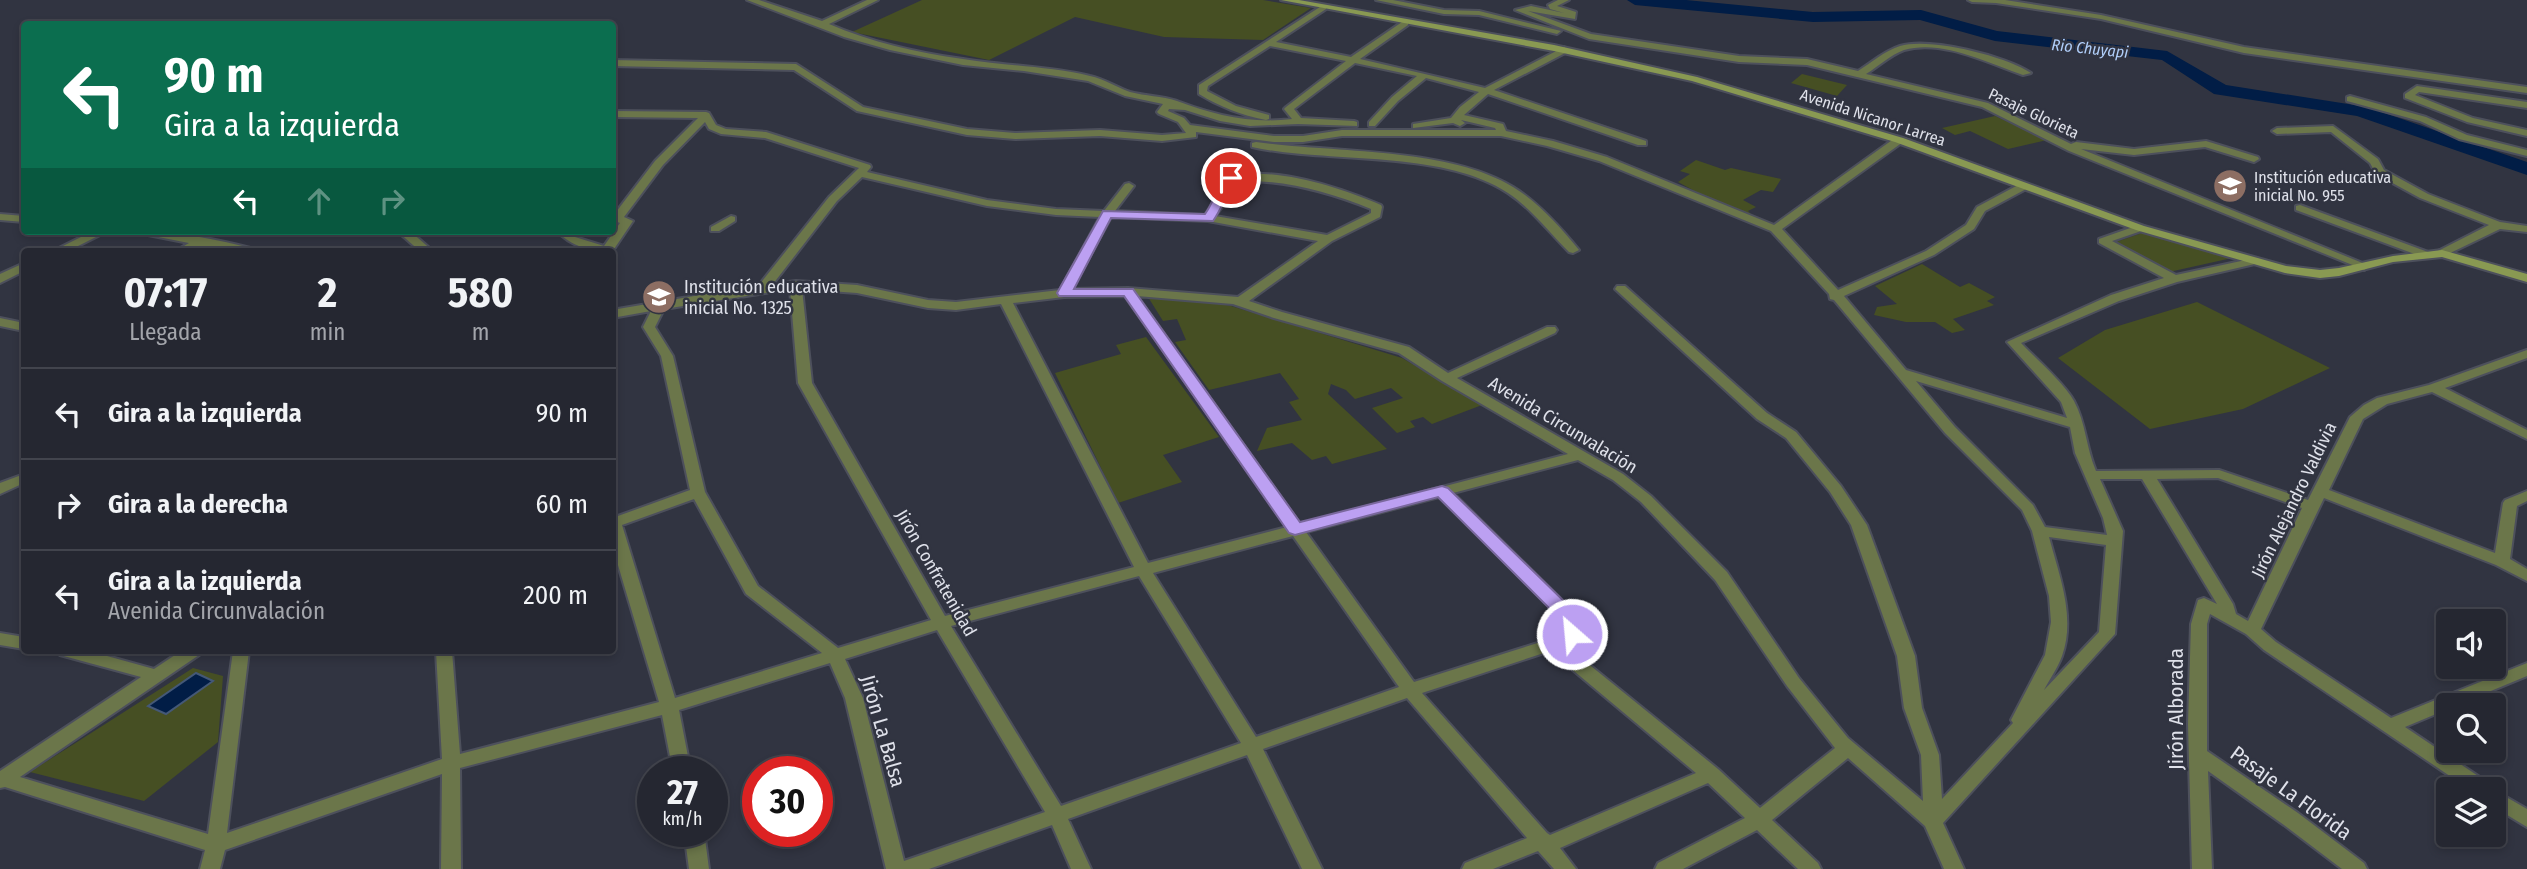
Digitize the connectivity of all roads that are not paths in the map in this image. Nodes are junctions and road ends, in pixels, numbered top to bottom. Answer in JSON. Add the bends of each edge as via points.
{"nodes":[{"id":1,"x":751,"y":0,"type":"edge"},
{"id":2,"x":874,"y":0,"type":"edge"},
{"id":3,"x":1285,"y":0,"type":"edge"},
{"id":4,"x":1380,"y":0,"type":"edge"},
{"id":5,"x":1565,"y":0,"type":"edge"},
{"id":6,"x":1972,"y":0,"type":"edge"},
{"id":7,"x":1323,"y":7,"type":"junction"},
{"id":8,"x":1492,"y":7,"type":"dead end"},
{"id":9,"x":1405,"y":23,"type":"junction"},
{"id":10,"x":822,"y":24,"type":"junction"},
{"id":11,"x":1574,"y":33,"type":"junction"},
{"id":12,"x":1269,"y":43,"type":"junction"},
{"id":13,"x":1564,"y":50,"type":"junction"},
{"id":14,"x":1354,"y":60,"type":"junction"},
{"id":15,"x":616,"y":63,"type":"edge"},
{"id":16,"x":1861,"y":73,"type":"junction"},
{"id":17,"x":2026,"y":73,"type":"dead end"},
{"id":18,"x":1424,"y":75,"type":"junction"},
{"id":19,"x":2527,"y":90,"type":"edge"},
{"id":20,"x":1488,"y":91,"type":"junction"},
{"id":21,"x":2470,"y":98,"type":"junction"},
{"id":22,"x":2350,"y":99,"type":"dead end"},
{"id":23,"x":1180,"y":105,"type":"junction"},
{"id":24,"x":2527,"y":105,"type":"edge"},
{"id":25,"x":2527,"y":111,"type":"edge"},
{"id":26,"x":616,"y":114,"type":"edge"},
{"id":27,"x":706,"y":115,"type":"junction"},
{"id":28,"x":1455,"y":118,"type":"junction"},
{"id":29,"x":1298,"y":121,"type":"junction"},
{"id":30,"x":1372,"y":124,"type":"junction"},
{"id":31,"x":1190,"y":131,"type":"junction"},
{"id":32,"x":2277,"y":131,"type":"dead end"},
{"id":33,"x":1502,"y":133,"type":"junction"},
{"id":34,"x":2527,"y":133,"type":"edge"},
{"id":35,"x":1460,"y":134,"type":"junction"},
{"id":36,"x":1899,"y":140,"type":"junction"},
{"id":37,"x":1642,"y":143,"type":"dead end"},
{"id":38,"x":2059,"y":143,"type":"junction"},
{"id":39,"x":2527,"y":153,"type":"edge"},
{"id":40,"x":2254,"y":159,"type":"dead end"},
{"id":41,"x":860,"y":173,"type":"junction"},
{"id":42,"x":1129,"y":186,"type":"dead end"},
{"id":43,"x":2024,"y":186,"type":"junction"},
{"id":44,"x":2300,"y":208,"type":"dead end"},
{"id":45,"x":1107,"y":214,"type":"junction"},
{"id":46,"x":0,"y":217,"type":"edge"},
{"id":47,"x":1208,"y":218,"type":"junction"},
{"id":48,"x":21,"y":219,"type":"edge"},
{"id":49,"x":731,"y":219,"type":"dead end"},
{"id":50,"x":2498,"y":225,"type":"junction"},
{"id":51,"x":2140,"y":228,"type":"junction"},
{"id":52,"x":715,"y":229,"type":"dead end"},
{"id":53,"x":1775,"y":229,"type":"junction"},
{"id":54,"x":2527,"y":229,"type":"edge"},
{"id":55,"x":93,"y":235,"type":"edge"},
{"id":56,"x":167,"y":235,"type":"edge"},
{"id":57,"x":408,"y":235,"type":"edge"},
{"id":58,"x":567,"y":235,"type":"edge"},
{"id":59,"x":1328,"y":239,"type":"junction"},
{"id":60,"x":203,"y":241,"type":"junction"},
{"id":61,"x":66,"y":248,"type":"edge"},
{"id":62,"x":188,"y":248,"type":"edge"},
{"id":63,"x":236,"y":248,"type":"edge"},
{"id":64,"x":423,"y":248,"type":"edge"},
{"id":65,"x":597,"y":248,"type":"edge"},
{"id":66,"x":608,"y":248,"type":"edge"},
{"id":67,"x":1573,"y":250,"type":"dead end"},
{"id":68,"x":2442,"y":253,"type":"junction"},
{"id":69,"x":2424,"y":254,"type":"junction"},
{"id":70,"x":2255,"y":261,"type":"junction"},
{"id":71,"x":2364,"y":266,"type":"junction"},
{"id":72,"x":21,"y":268,"type":"edge"},
{"id":73,"x":2527,"y":278,"type":"edge"},
{"id":74,"x":0,"y":279,"type":"edge"},
{"id":75,"x":2174,"y":279,"type":"junction"},
{"id":76,"x":796,"y":285,"type":"junction"},
{"id":77,"x":763,"y":288,"type":"junction"},
{"id":78,"x":1621,"y":289,"type":"dead end"},
{"id":79,"x":1128,"y":292,"type":"junction"},
{"id":80,"x":1064,"y":293,"type":"junction"},
{"id":81,"x":1834,"y":296,"type":"junction"},
{"id":82,"x":1005,"y":300,"type":"junction"},
{"id":83,"x":1241,"y":301,"type":"junction"},
{"id":84,"x":659,"y":307,"type":"junction"},
{"id":85,"x":616,"y":313,"type":"edge"},
{"id":86,"x":0,"y":322,"type":"edge"},
{"id":87,"x":21,"y":326,"type":"edge"},
{"id":88,"x":1551,"y":330,"type":"dead end"},
{"id":89,"x":2527,"y":354,"type":"edge"},
{"id":90,"x":1900,"y":372,"type":"junction"},
{"id":91,"x":1447,"y":378,"type":"junction"},
{"id":92,"x":2434,"y":388,"type":"junction"},
{"id":93,"x":2077,"y":425,"type":"junction"},
{"id":94,"x":2527,"y":435,"type":"edge"},
{"id":95,"x":1580,"y":455,"type":"junction"},
{"id":96,"x":2090,"y":475,"type":"junction"},
{"id":97,"x":2147,"y":475,"type":"junction"},
{"id":98,"x":21,"y":479,"type":"edge"},
{"id":99,"x":0,"y":489,"type":"edge"},
{"id":100,"x":1442,"y":491,"type":"junction"},
{"id":101,"x":698,"y":492,"type":"junction"},
{"id":102,"x":2321,"y":492,"type":"junction"},
{"id":103,"x":2527,"y":496,"type":"edge"},
{"id":104,"x":2311,"y":506,"type":"junction"},
{"id":105,"x":616,"y":520,"type":"edge"},
{"id":106,"x":1295,"y":529,"type":"junction"},
{"id":107,"x":616,"y":531,"type":"edge"},
{"id":108,"x":2040,"y":531,"type":"junction"},
{"id":109,"x":2113,"y":541,"type":"junction"},
{"id":110,"x":2502,"y":561,"type":"junction"},
{"id":111,"x":1144,"y":571,"type":"junction"},
{"id":112,"x":2527,"y":576,"type":"edge"},
{"id":113,"x":2229,"y":618,"type":"junction"},
{"id":114,"x":942,"y":623,"type":"junction"},
{"id":115,"x":2252,"y":631,"type":"junction"},
{"id":116,"x":0,"y":639,"type":"edge"},
{"id":117,"x":21,"y":642,"type":"edge"},
{"id":118,"x":1553,"y":644,"type":"junction"},
{"id":119,"x":77,"y":654,"type":"edge"},
{"id":120,"x":188,"y":654,"type":"edge"},
{"id":121,"x":241,"y":654,"type":"edge"},
{"id":122,"x":444,"y":654,"type":"edge"},
{"id":123,"x":834,"y":654,"type":"junction"},
{"id":124,"x":2527,"y":669,"type":"edge"},
{"id":125,"x":155,"y":675,"type":"junction"},
{"id":126,"x":1410,"y":690,"type":"junction"},
{"id":127,"x":669,"y":706,"type":"junction"},
{"id":128,"x":2390,"y":726,"type":"junction"},
{"id":129,"x":2009,"y":740,"type":"junction"},
{"id":130,"x":1252,"y":746,"type":"junction"},
{"id":131,"x":1849,"y":747,"type":"junction"},
{"id":132,"x":2197,"y":754,"type":"junction"},
{"id":133,"x":679,"y":756,"type":"edge"},
{"id":134,"x":451,"y":763,"type":"junction"},
{"id":135,"x":1711,"y":774,"type":"junction"},
{"id":136,"x":2465,"y":777,"type":"edge"},
{"id":137,"x":1,"y":779,"type":"edge"},
{"id":138,"x":2506,"y":805,"type":"edge"},
{"id":139,"x":1058,"y":817,"type":"junction"},
{"id":140,"x":1760,"y":819,"type":"junction"},
{"id":141,"x":2527,"y":819,"type":"edge"},
{"id":142,"x":1933,"y":821,"type":"junction"},
{"id":143,"x":1545,"y":842,"type":"junction"},
{"id":144,"x":216,"y":845,"type":"junction"},
{"id":145,"x":696,"y":847,"type":"edge"},
{"id":146,"x":210,"y":869,"type":"edge"},
{"id":147,"x":450,"y":869,"type":"edge"},
{"id":148,"x":699,"y":869,"type":"edge"},
{"id":149,"x":896,"y":869,"type":"edge"},
{"id":150,"x":905,"y":869,"type":"edge"},
{"id":151,"x":1081,"y":869,"type":"edge"},
{"id":152,"x":1312,"y":869,"type":"edge"},
{"id":153,"x":1472,"y":869,"type":"edge"},
{"id":154,"x":1566,"y":869,"type":"edge"},
{"id":155,"x":1665,"y":869,"type":"edge"},
{"id":156,"x":1811,"y":869,"type":"edge"},
{"id":157,"x":1954,"y":869,"type":"edge"},
{"id":158,"x":2202,"y":869,"type":"edge"},
{"id":159,"x":2357,"y":869,"type":"edge"}],
"edges":[{"from":1,"to":10,"type":"street"},
{"from":2,"to":10,"type":"street"},
{"from":3,"to":7,"type":"main road","name":"Avenida Nicanor Larrea"},
{"from":4,"to":11,"type":"street","via":[[1433,11],[1479,13]]},
{"from":5,"to":11,"type":"street","via":[[1552,5],[1572,17],[1526,7],[1519,10]]},
{"from":6,"to":19,"type":"street","via":[[2101,17],[2244,50]]},
{"from":7,"to":9,"type":"main road","name":"Avenida Nicanor Larrea"},
{"from":7,"to":12,"type":"street"},
{"from":8,"to":11,"type":"street"},
{"from":9,"to":13,"type":"main road","name":"Avenida Nicanor Larrea"},
{"from":9,"to":14,"type":"street"},
{"from":10,"to":23,"type":"street","via":[[892,48],[1090,79],[1128,94]]},
{"from":11,"to":16,"type":"street","name":"Pasaje Glorieta"},
{"from":12,"to":14,"type":"street"},
{"from":12,"to":29,"type":"street","via":[[1204,85],[1202,92],[1243,113]]},
{"from":13,"to":20,"type":"street"},
{"from":13,"to":36,"type":"main road","name":"Avenida Nicanor Larrea","via":[[1694,79]]},
{"from":14,"to":18,"type":"street"},
{"from":14,"to":29,"type":"street","via":[[1289,109]]},
{"from":15,"to":31,"type":"street","via":[[796,67],[860,108],[967,132],[1162,138]]},
{"from":16,"to":17,"type":"street","via":[[1903,48],[1920,46],[1954,50]]},
{"from":16,"to":38,"type":"street","name":"Pasaje Glorieta","via":[[1985,105]]},
{"from":18,"to":20,"type":"street"},
{"from":18,"to":30,"type":"street"},
{"from":20,"to":28,"type":"street"},
{"from":20,"to":37,"type":"street"},
{"from":21,"to":24,"type":"street"},
{"from":21,"to":25,"type":"street"},
{"from":21,"to":34,"type":"street","via":[[2417,89],[2408,96],[2470,120]]},
{"from":22,"to":39,"type":"street"},
{"from":23,"to":29,"type":"street","via":[[1247,124]]},
{"from":23,"to":31,"type":"street","via":[[1166,106],[1162,112],[1181,120]]},
{"from":26,"to":27,"type":"street"},
{"from":27,"to":41,"type":"street","via":[[712,127],[724,132],[766,135],[866,167]]},
{"from":27,"to":66,"type":"street","via":[[659,163],[617,218],[627,221]]},
{"from":28,"to":30,"type":"street","via":[[1428,126]]},
{"from":28,"to":33,"type":"street","via":[[1490,122],[1500,126]]},
{"from":28,"to":35,"type":"street","via":[[1463,124]]},
{"from":29,"to":30,"type":"street"},
{"from":31,"to":35,"type":"street","via":[[1274,139],[1342,133]]},
{"from":31,"to":67,"type":"street","via":[[1284,150],[1418,159],[1460,170],[1515,192]]},
{"from":32,"to":50,"type":"street","via":[[2333,129],[2374,160],[2380,172]]},
{"from":33,"to":35,"type":"street"},
{"from":33,"to":53,"type":"street","via":[[1603,159]]},
{"from":36,"to":43,"type":"main road","name":"Avenida Nicanor Larrea"},
{"from":36,"to":53,"type":"street"},
{"from":38,"to":40,"type":"street","via":[[2134,152],[2206,144]]},
{"from":38,"to":71,"type":"street","name":"Pasaje Glorieta"},
{"from":41,"to":45,"type":"street","via":[[987,203]]},
{"from":41,"to":77,"type":"street","via":[[833,199]]},
{"from":42,"to":45,"type":"street"},
{"from":43,"to":51,"type":"main road","name":"Avenida Nicanor Larrea"},
{"from":43,"to":81,"type":"street","via":[[1981,209],[1970,227],[1930,253]]},
{"from":44,"to":69,"type":"street"},
{"from":45,"to":47,"type":"street"},
{"from":45,"to":80,"type":"street"},
{"from":46,"to":48,"type":"street"},
{"from":47,"to":59,"type":"street"},
{"from":47,"to":59,"type":"street","via":[[1231,178],[1245,177],[1336,192],[1377,207],[1376,215]]},
{"from":49,"to":52,"type":"street"},
{"from":50,"to":54,"type":"street"},
{"from":50,"to":68,"type":"street"},
{"from":51,"to":70,"type":"main road","name":"Avenida Nicanor Larrea"},
{"from":51,"to":75,"type":"street","via":[[2103,241]]},
{"from":53,"to":81,"type":"street"},
{"from":55,"to":61,"type":"street"},
{"from":56,"to":60,"type":"street"},
{"from":57,"to":64,"type":"street"},
{"from":58,"to":65,"type":"street"},
{"from":59,"to":83,"type":"street"},
{"from":60,"to":62,"type":"street"},
{"from":60,"to":63,"type":"street"},
{"from":68,"to":69,"type":"main road","name":"Avenida Nicanor Larrea"},
{"from":68,"to":73,"type":"main road","name":"Avenida Nicanor Larrea"},
{"from":69,"to":71,"type":"main road","name":"Avenida Nicanor Larrea"},
{"from":70,"to":71,"type":"main road","name":"Avenida Nicanor Larrea","via":[[2313,273]]},
{"from":70,"to":75,"type":"street"},
{"from":72,"to":74,"type":"street"},
{"from":75,"to":93,"type":"street","via":[[2115,298],[2013,342],[2067,401]]},
{"from":76,"to":77,"type":"street","name":"Avenida Circunvalación"},
{"from":76,"to":82,"type":"street","name":"Avenida Circunvalación","via":[[857,289],[928,304]]},
{"from":76,"to":114,"type":"street","name":"Jirón Confratenidad","via":[[805,383]]},
{"from":77,"to":84,"type":"street","name":"Avenida Circunvalación"},
{"from":78,"to":142,"type":"street","via":[[1762,416],[1791,435],[1859,525],[1906,656],[1913,708],[1930,755]]},
{"from":79,"to":80,"type":"street","name":"Avenida Circunvalación"},
{"from":79,"to":83,"type":"street","name":"Avenida Circunvalación"},
{"from":79,"to":106,"type":"street"},
{"from":80,"to":82,"type":"street","name":"Avenida Circunvalación"},
{"from":81,"to":90,"type":"street"},
{"from":82,"to":111,"type":"street"},
{"from":83,"to":91,"type":"street","name":"Avenida Circunvalación","via":[[1404,350]]},
{"from":84,"to":85,"type":"street","name":"Avenida Circunvalación"},
{"from":84,"to":101,"type":"street","name":"Jirón La Balsa","via":[[649,327],[667,356]]},
{"from":86,"to":87,"type":"street"},
{"from":88,"to":91,"type":"street"},
{"from":89,"to":92,"type":"street","name":"Jirón Alejandro Valdivia"},
{"from":90,"to":93,"type":"street"},
{"from":90,"to":108,"type":"street","via":[[2028,508]]},
{"from":91,"to":95,"type":"street","name":"Avenida Circunvalación"},
{"from":92,"to":94,"type":"street"},
{"from":92,"to":102,"type":"street","name":"Jirón Alejandro Valdivia","via":[[2382,401],[2357,417]]},
{"from":93,"to":96,"type":"street"},
{"from":95,"to":100,"type":"street"},
{"from":95,"to":131,"type":"street","name":"Avenida Circunvalación","via":[[1646,499],[1721,576],[1793,682]]},
{"from":96,"to":97,"type":"street"},
{"from":96,"to":109,"type":"street","via":[[2111,516]]},
{"from":97,"to":104,"type":"street","via":[[2218,474]]},
{"from":97,"to":113,"type":"street"},
{"from":98,"to":99,"type":"street"},
{"from":100,"to":106,"type":"street"},
{"from":100,"to":118,"type":"street","via":[[1565,613],[1572,634]]},
{"from":101,"to":105,"type":"street"},
{"from":101,"to":123,"type":"street","name":"Jirón La Balsa","via":[[752,590]]},
{"from":102,"to":104,"type":"street","name":"Jirón Alejandro Valdivia"},
{"from":102,"to":110,"type":"street"},
{"from":103,"to":110,"type":"street","via":[[2510,503]]},
{"from":104,"to":115,"type":"street","name":"Jirón Alejandro Valdivia"},
{"from":106,"to":111,"type":"street"},
{"from":106,"to":126,"type":"street"},
{"from":107,"to":127,"type":"street"},
{"from":108,"to":109,"type":"street"},
{"from":108,"to":129,"type":"street","via":[[2057,596],[2058,633],[2054,655]]},
{"from":109,"to":129,"type":"street","via":[[2106,634]]},
{"from":110,"to":112,"type":"street"},
{"from":111,"to":114,"type":"street"},
{"from":111,"to":130,"type":"street"},
{"from":113,"to":115,"type":"street","name":"Jirón Alborada"},
{"from":113,"to":132,"type":"street","name":"Jirón Alborada","via":[[2204,604],[2199,624]]},
{"from":114,"to":123,"type":"street"},
{"from":114,"to":139,"type":"street","name":"Jirón Confratenidad"},
{"from":115,"to":128,"type":"street"},
{"from":116,"to":117,"type":"street"},
{"from":118,"to":126,"type":"street"},
{"from":118,"to":135,"type":"street"},
{"from":119,"to":125,"type":"street"},
{"from":120,"to":125,"type":"street"},
{"from":121,"to":144,"type":"street"},
{"from":122,"to":134,"type":"street"},
{"from":123,"to":127,"type":"street"},
{"from":123,"to":149,"type":"street","name":"Jirón La Balsa","via":[[855,698]]},
{"from":124,"to":128,"type":"street"},
{"from":125,"to":137,"type":"street"},
{"from":126,"to":130,"type":"street"},
{"from":126,"to":143,"type":"street"},
{"from":127,"to":133,"type":"street"},
{"from":127,"to":134,"type":"street"},
{"from":128,"to":136,"type":"street"},
{"from":129,"to":142,"type":"street"},
{"from":130,"to":139,"type":"street"},
{"from":130,"to":152,"type":"street"},
{"from":131,"to":140,"type":"street"},
{"from":131,"to":142,"type":"street","name":"Avenida Circunvalación"},
{"from":132,"to":158,"type":"street","name":"Jirón Alborada"},
{"from":132,"to":159,"type":"street","name":"Pasaje La Florida"},
{"from":134,"to":144,"type":"street"},
{"from":134,"to":147,"type":"street"},
{"from":135,"to":140,"type":"street"},
{"from":135,"to":143,"type":"street"},
{"from":137,"to":144,"type":"street"},
{"from":138,"to":141,"type":"street"},
{"from":139,"to":150,"type":"street"},
{"from":139,"to":151,"type":"street","name":"Jirón Confratenidad"},
{"from":140,"to":155,"type":"street"},
{"from":140,"to":156,"type":"street"},
{"from":142,"to":157,"type":"street"},
{"from":143,"to":153,"type":"street"},
{"from":143,"to":154,"type":"street"},
{"from":144,"to":146,"type":"street"},
{"from":145,"to":148,"type":"street"}]}
